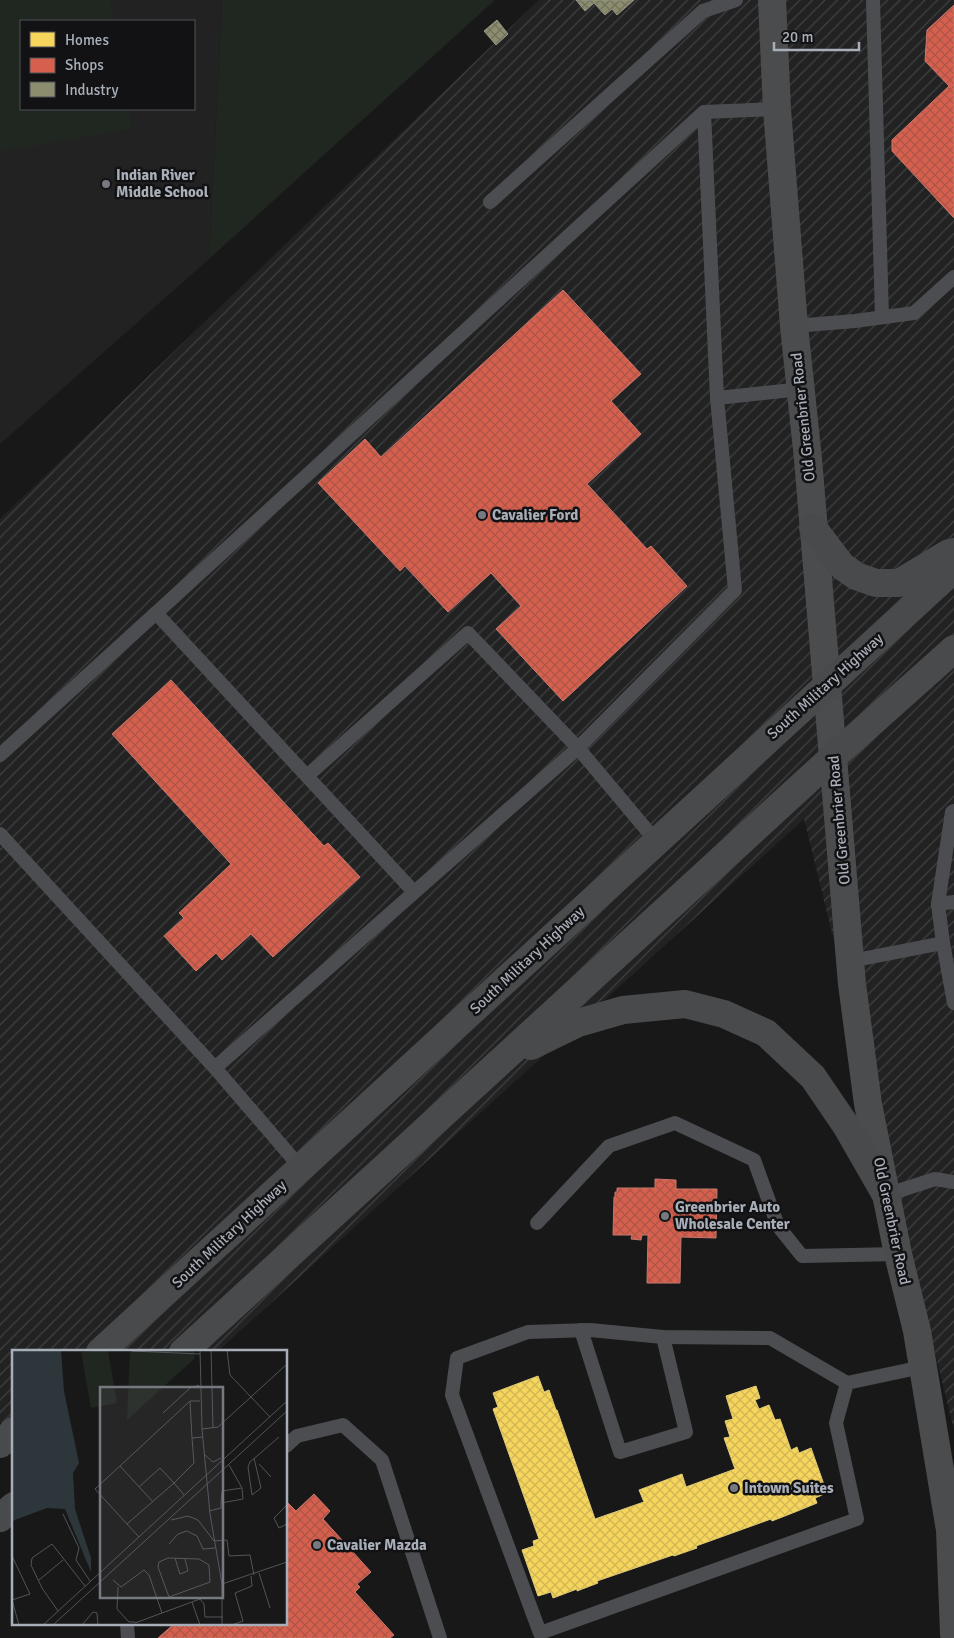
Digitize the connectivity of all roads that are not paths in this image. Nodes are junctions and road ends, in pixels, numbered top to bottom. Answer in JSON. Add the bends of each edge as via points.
{"nodes":[{"id":1,"x":736,"y":0,"type":"edge"},
{"id":2,"x":772,"y":0,"type":"edge"},
{"id":3,"x":873,"y":0,"type":"edge"},
{"id":4,"x":777,"y":109,"type":"junction"},
{"id":5,"x":704,"y":112,"type":"junction"},
{"id":6,"x":490,"y":202,"type":"dead end"},
{"id":7,"x":954,"y":277,"type":"edge"},
{"id":8,"x":882,"y":317,"type":"junction"},
{"id":9,"x":794,"y":326,"type":"junction"},
{"id":10,"x":800,"y":389,"type":"junction"},
{"id":11,"x":718,"y":398,"type":"junction"},
{"id":12,"x":814,"y":528,"type":"junction"},
{"id":13,"x":954,"y":552,"type":"edge"},
{"id":14,"x":954,"y":569,"type":"edge"},
{"id":15,"x":154,"y":615,"type":"junction"},
{"id":16,"x":954,"y":650,"type":"edge"},
{"id":17,"x":827,"y":684,"type":"junction"},
{"id":18,"x":578,"y":748,"type":"junction"},
{"id":19,"x":0,"y":756,"type":"edge"},
{"id":20,"x":833,"y":757,"type":"junction"},
{"id":21,"x":307,"y":776,"type":"junction"},
{"id":22,"x":954,"y":812,"type":"edge"},
{"id":23,"x":0,"y":834,"type":"edge"},
{"id":24,"x":656,"y":841,"type":"junction"},
{"id":25,"x":414,"y":892,"type":"junction"},
{"id":26,"x":954,"y":902,"type":"edge"},
{"id":27,"x":938,"y":904,"type":"junction"},
{"id":28,"x":943,"y":942,"type":"junction"},
{"id":29,"x":851,"y":962,"type":"junction"},
{"id":30,"x":954,"y":1003,"type":"edge"},
{"id":31,"x":503,"y":1060,"type":"junction"},
{"id":32,"x":215,"y":1068,"type":"junction"},
{"id":33,"x":301,"y":1168,"type":"junction"},
{"id":34,"x":954,"y":1182,"type":"edge"},
{"id":35,"x":886,"y":1195,"type":"junction"},
{"id":36,"x":537,"y":1223,"type":"dead end"},
{"id":37,"x":898,"y":1254,"type":"junction"},
{"id":38,"x":581,"y":1330,"type":"junction"},
{"id":39,"x":663,"y":1337,"type":"junction"},
{"id":40,"x":102,"y":1350,"type":"edge"},
{"id":41,"x":185,"y":1350,"type":"edge"},
{"id":42,"x":922,"y":1367,"type":"junction"},
{"id":43,"x":847,"y":1383,"type":"junction"},
{"id":44,"x":12,"y":1433,"type":"edge"},
{"id":45,"x":0,"y":1444,"type":"edge"},
{"id":46,"x":288,"y":1444,"type":"edge"},
{"id":47,"x":12,"y":1508,"type":"edge"},
{"id":48,"x":0,"y":1518,"type":"edge"},
{"id":49,"x":954,"y":1634,"type":"edge"},
{"id":50,"x":440,"y":1638,"type":"edge"}],
"edges":[{"from":1,"to":6,"type":"lane","via":[[703,11]]},
{"from":2,"to":4,"type":"street","name":"Old Greenbrier Road"},
{"from":3,"to":8,"type":"lane"},
{"from":4,"to":5,"type":"lane"},
{"from":4,"to":9,"type":"street","name":"Old Greenbrier Road"},
{"from":5,"to":11,"type":"lane"},
{"from":5,"to":15,"type":"lane"},
{"from":7,"to":8,"type":"lane","via":[[914,312]]},
{"from":8,"to":9,"type":"lane"},
{"from":9,"to":10,"type":"street","name":"Old Greenbrier Road"},
{"from":10,"to":11,"type":"lane"},
{"from":10,"to":12,"type":"street","name":"Old Greenbrier Road"},
{"from":11,"to":18,"type":"lane","via":[[735,590]]},
{"from":12,"to":13,"type":"main road","via":[[842,566],[876,584],[899,584]]},
{"from":12,"to":17,"type":"street","name":"Old Greenbrier Road"},
{"from":14,"to":17,"type":"main road","name":"South Military Highway"},
{"from":15,"to":19,"type":"lane"},
{"from":15,"to":21,"type":"lane","via":[[156,613]]},
{"from":16,"to":20,"type":"main road"},
{"from":17,"to":20,"type":"street","name":"Old Greenbrier Road"},
{"from":17,"to":24,"type":"main road","name":"South Military Highway"},
{"from":18,"to":21,"type":"lane","via":[[468,633]]},
{"from":18,"to":24,"type":"lane"},
{"from":18,"to":25,"type":"lane"},
{"from":20,"to":29,"type":"street","name":"Old Greenbrier Road"},
{"from":20,"to":31,"type":"main road"},
{"from":21,"to":25,"type":"lane"},
{"from":22,"to":27,"type":"lane"},
{"from":23,"to":32,"type":"lane"},
{"from":24,"to":33,"type":"main road","name":"South Military Highway"},
{"from":25,"to":32,"type":"lane"},
{"from":26,"to":27,"type":"lane"},
{"from":27,"to":28,"type":"lane"},
{"from":28,"to":29,"type":"lane"},
{"from":28,"to":30,"type":"lane"},
{"from":29,"to":35,"type":"street","name":"Old Greenbrier Road","via":[[868,1104]]},
{"from":31,"to":35,"type":"main road","via":[[578,1023],[623,1010],[686,1004],[724,1014],[766,1032],[813,1077],[847,1127]]},
{"from":31,"to":41,"type":"main road"},
{"from":32,"to":33,"type":"lane"},
{"from":33,"to":40,"type":"main road","name":"South Military Highway"},
{"from":34,"to":35,"type":"lane","via":[[935,1179]]},
{"from":35,"to":37,"type":"street","name":"Old Greenbrier Road"},
{"from":36,"to":37,"type":"lane","via":[[609,1146],[675,1123],[754,1160],[778,1226],[802,1256]]},
{"from":37,"to":42,"type":"street","name":"Old Greenbrier Road","via":[[917,1331]]},
{"from":38,"to":39,"type":"lane"},
{"from":38,"to":39,"type":"lane","via":[[620,1452],[686,1432]]},
{"from":38,"to":43,"type":"lane","via":[[528,1332],[457,1358],[452,1395],[540,1633],[857,1518],[836,1423]]},
{"from":39,"to":43,"type":"lane","via":[[770,1338]]},
{"from":42,"to":43,"type":"lane"},
{"from":42,"to":49,"type":"street","name":"Old Greenbrier Road","via":[[950,1530]]},
{"from":44,"to":45,"type":"main road"},
{"from":46,"to":50,"type":"lane","via":[[297,1436],[343,1425],[382,1460]]},
{"from":47,"to":48,"type":"main road"}]}
